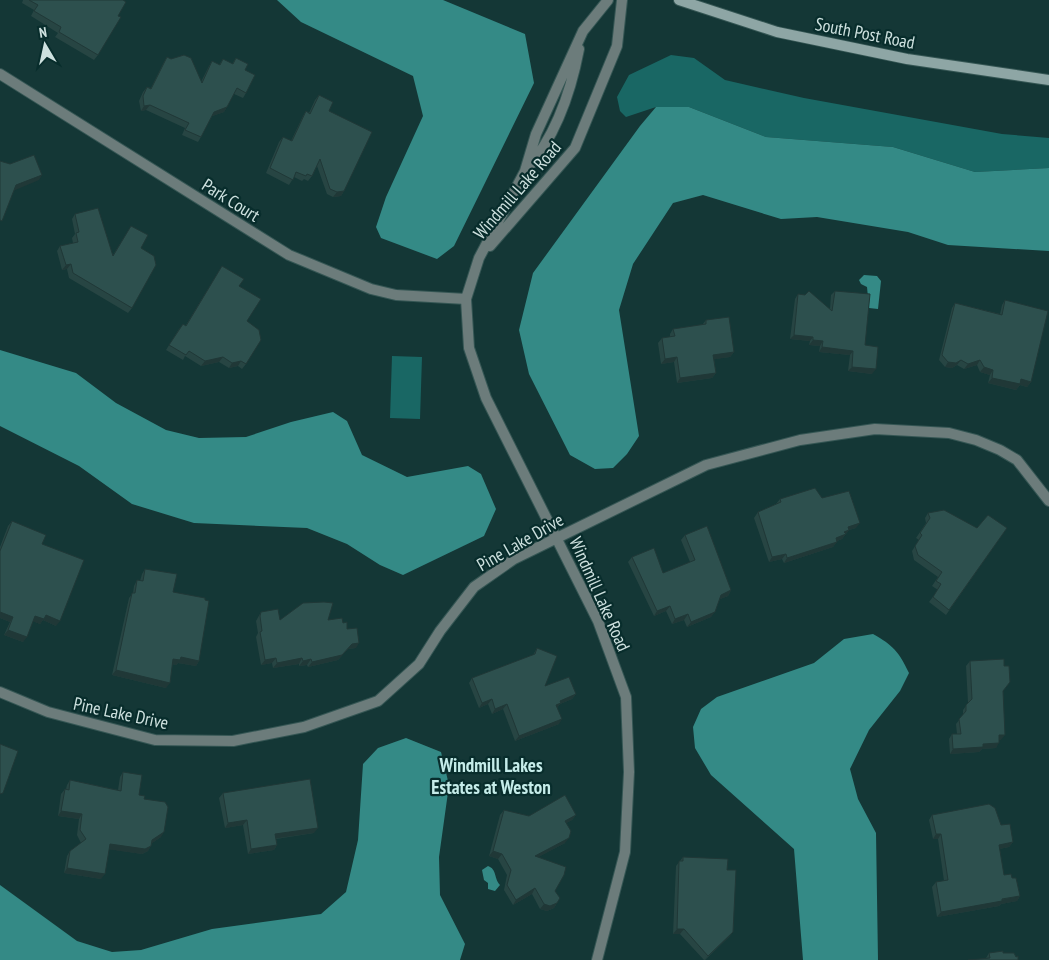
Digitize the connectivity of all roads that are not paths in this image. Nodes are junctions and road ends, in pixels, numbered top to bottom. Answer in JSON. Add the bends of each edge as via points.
{"nodes":[{"id":1,"x":608,"y":0,"type":"edge"},
{"id":2,"x":622,"y":0,"type":"edge"},
{"id":3,"x":679,"y":0,"type":"edge"},
{"id":4,"x":0,"y":74,"type":"edge"},
{"id":5,"x":1049,"y":80,"type":"edge"},
{"id":6,"x":479,"y":258,"type":"junction"},
{"id":7,"x":466,"y":299,"type":"junction"},
{"id":8,"x":1049,"y":501,"type":"edge"},
{"id":9,"x":557,"y":537,"type":"junction"},
{"id":10,"x":0,"y":692,"type":"edge"},
{"id":11,"x":597,"y":960,"type":"edge"}],
"edges":[{"from":1,"to":6,"type":"street","name":"Windmill Lake Road","via":[[583,31],[536,134],[525,171]]},
{"from":2,"to":6,"type":"street","name":"Windmill Lake Road","via":[[617,46],[575,148]]},
{"from":3,"to":5,"type":"street","name":"South Post Road","via":[[777,32],[907,59]]},
{"from":4,"to":7,"type":"street","name":"Park Court","via":[[289,255],[370,289],[396,295]]},
{"from":6,"to":7,"type":"street","name":"Windmill Lake Road"},
{"from":7,"to":9,"type":"street","name":"Windmill Lake Road","via":[[469,348],[486,398]]},
{"from":8,"to":9,"type":"street","name":"Pine Lake Drive","via":[[1018,460],[976,440],[949,433],[875,429],[800,440],[706,465]]},
{"from":9,"to":10,"type":"street","name":"Pine Lake Drive","via":[[514,559],[474,587],[419,664],[378,701],[304,727],[233,741],[155,740],[48,712]]},
{"from":9,"to":11,"type":"street","name":"Windmill Lake Road","via":[[598,621],[626,697],[625,852]]}]}
